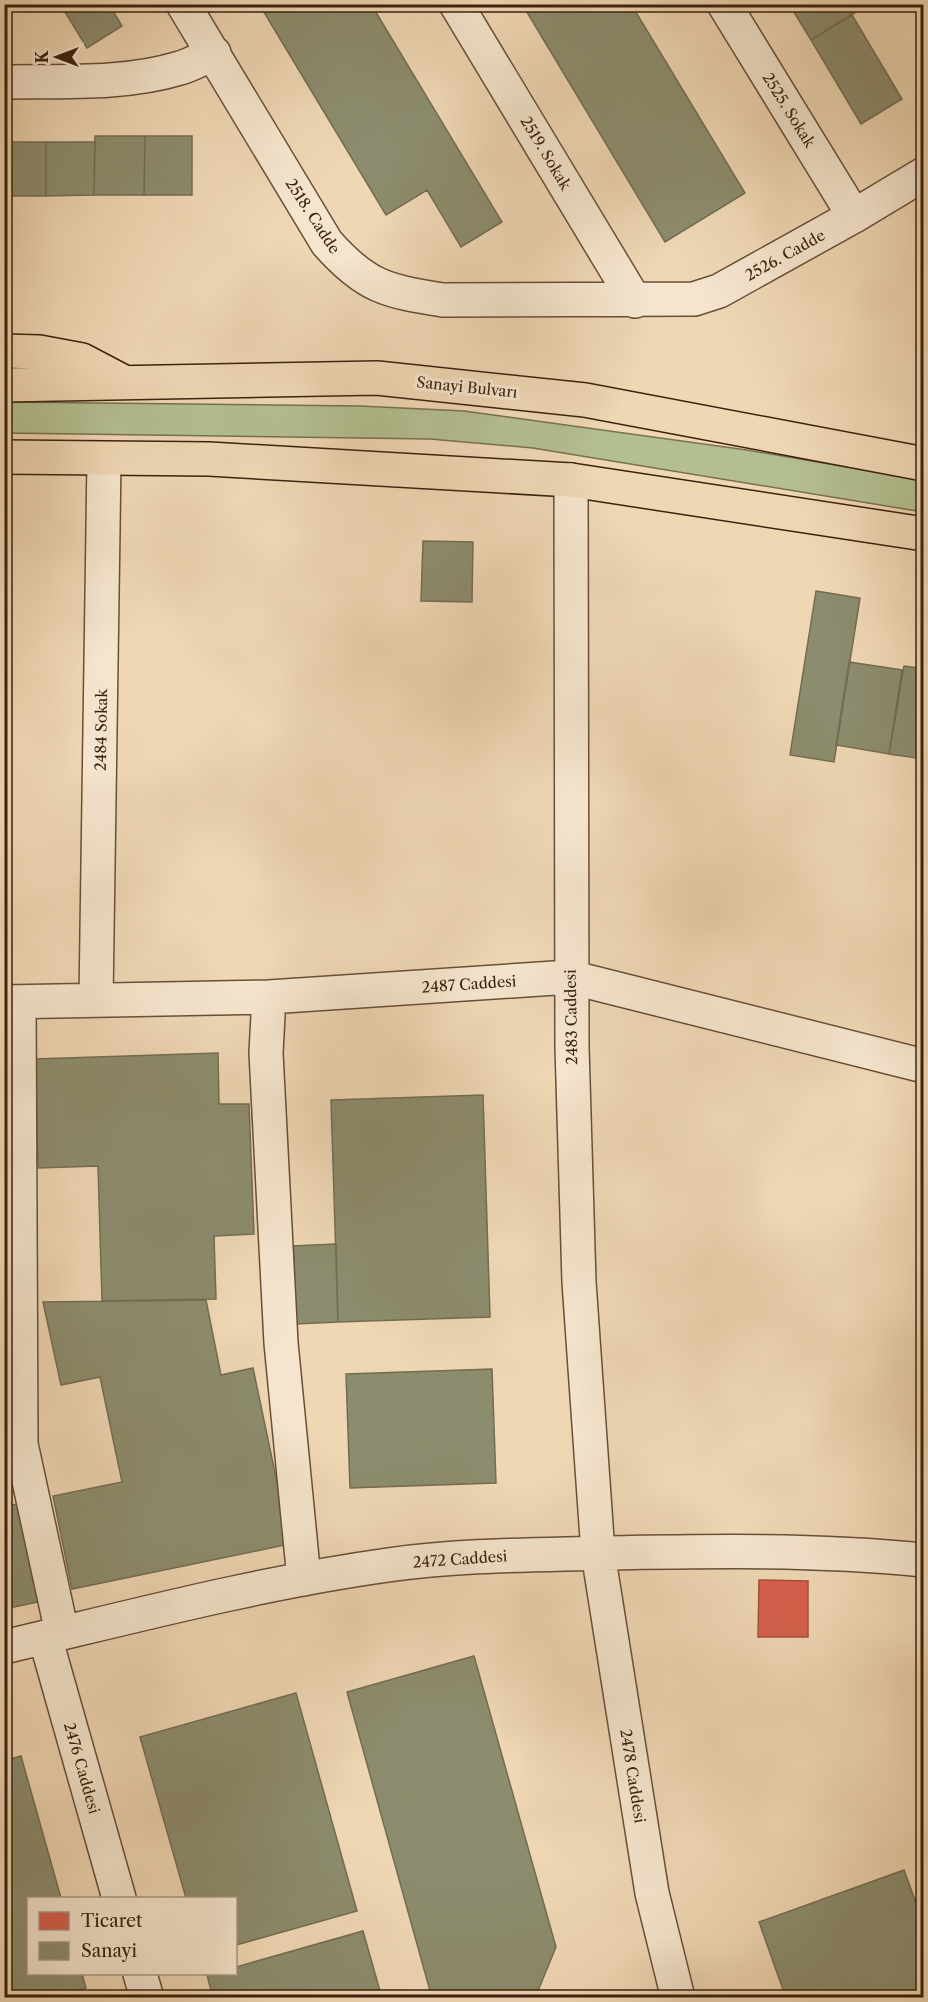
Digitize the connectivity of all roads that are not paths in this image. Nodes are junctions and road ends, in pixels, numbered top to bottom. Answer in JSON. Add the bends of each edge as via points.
{"nodes":[{"id":1,"x":183,"y":4,"type":"edge"},
{"id":2,"x":456,"y":4,"type":"edge"},
{"id":3,"x":724,"y":4,"type":"edge"},
{"id":4,"x":214,"y":53,"type":"junction"},
{"id":5,"x":4,"y":82,"type":"edge"},
{"id":6,"x":924,"y":174,"type":"edge"},
{"id":7,"x":854,"y":216,"type":"junction"},
{"id":8,"x":635,"y":302,"type":"junction"},
{"id":9,"x":4,"y":351,"type":"edge"},
{"id":10,"x":122,"y":381,"type":"junction"},
{"id":11,"x":4,"y":385,"type":"edge"},
{"id":12,"x":4,"y":457,"type":"edge"},
{"id":13,"x":104,"y":460,"type":"junction"},
{"id":14,"x":924,"y":464,"type":"edge"},
{"id":15,"x":571,"y":480,"type":"junction"},
{"id":16,"x":924,"y":534,"type":"edge"},
{"id":17,"x":570,"y":977,"type":"junction"},
{"id":18,"x":269,"y":997,"type":"junction"},
{"id":19,"x":96,"y":1000,"type":"junction"},
{"id":20,"x":12,"y":1002,"type":"edge"},
{"id":21,"x":924,"y":1066,"type":"edge"},
{"id":22,"x":598,"y":1553,"type":"junction"},
{"id":23,"x":924,"y":1560,"type":"edge"},
{"id":24,"x":304,"y":1579,"type":"junction"},
{"id":25,"x":54,"y":1635,"type":"junction"},
{"id":26,"x":4,"y":1647,"type":"edge"},
{"id":27,"x":119,"y":1897,"type":"edge"},
{"id":28,"x":141,"y":1975,"type":"edge"},
{"id":29,"x":147,"y":1998,"type":"edge"},
{"id":30,"x":678,"y":1998,"type":"edge"}],
"edges":[{"from":1,"to":4,"type":"street","name":"2518. Cadde"},
{"from":2,"to":8,"type":"street","name":"2519. Sokak"},
{"from":3,"to":7,"type":"street","name":"2525. Sokak"},
{"from":4,"to":5,"type":"street","via":[[181,68],[153,74],[85,81]]},
{"from":4,"to":8,"type":"street","name":"2518. Cadde","via":[[327,243],[366,280],[415,296],[443,300]]},
{"from":6,"to":7,"type":"street","name":"2526. Cadde"},
{"from":7,"to":8,"type":"street","name":"2526. Cadde","via":[[719,291],[694,299]]},
{"from":9,"to":10,"type":"main road","via":[[39,352],[82,360]]},
{"from":10,"to":11,"type":"main road","name":"Sanayi Bulvarı"},
{"from":10,"to":14,"type":"main road","name":"Sanayi Bulvarı","via":[[377,378],[484,387],[585,400]]},
{"from":12,"to":13,"type":"main road"},
{"from":13,"to":15,"type":"main road","via":[[209,459]]},
{"from":13,"to":19,"type":"street","name":"2484 Sokak"},
{"from":15,"to":16,"type":"main road"},
{"from":15,"to":17,"type":"street","name":"2483 Caddesi"},
{"from":17,"to":18,"type":"street","name":"2487 Caddesi"},
{"from":17,"to":21,"type":"street","name":"2487 Caddesi"},
{"from":17,"to":22,"type":"street","name":"2483 Caddesi","via":[[579,1282]]},
{"from":18,"to":19,"type":"street","name":"2487 Caddesi"},
{"from":18,"to":24,"type":"street","via":[[266,1053],[281,1332]]},
{"from":19,"to":20,"type":"street","name":"2487 Caddesi"},
{"from":20,"to":25,"type":"street","name":"2476 Caddesi","via":[[21,1444]]},
{"from":22,"to":23,"type":"street","name":"2472 Caddesi","via":[[848,1552]]},
{"from":22,"to":24,"type":"street","name":"2472 Caddesi","via":[[484,1556],[389,1565]]},
{"from":22,"to":30,"type":"street","name":"2478 Caddesi","via":[[652,1893]]},
{"from":24,"to":25,"type":"street","name":"2472 Caddesi"},
{"from":25,"to":26,"type":"street","name":"2472 Caddesi"},
{"from":25,"to":27,"type":"street","name":"2476 Caddesi"},
{"from":28,"to":29,"type":"street"}]}
